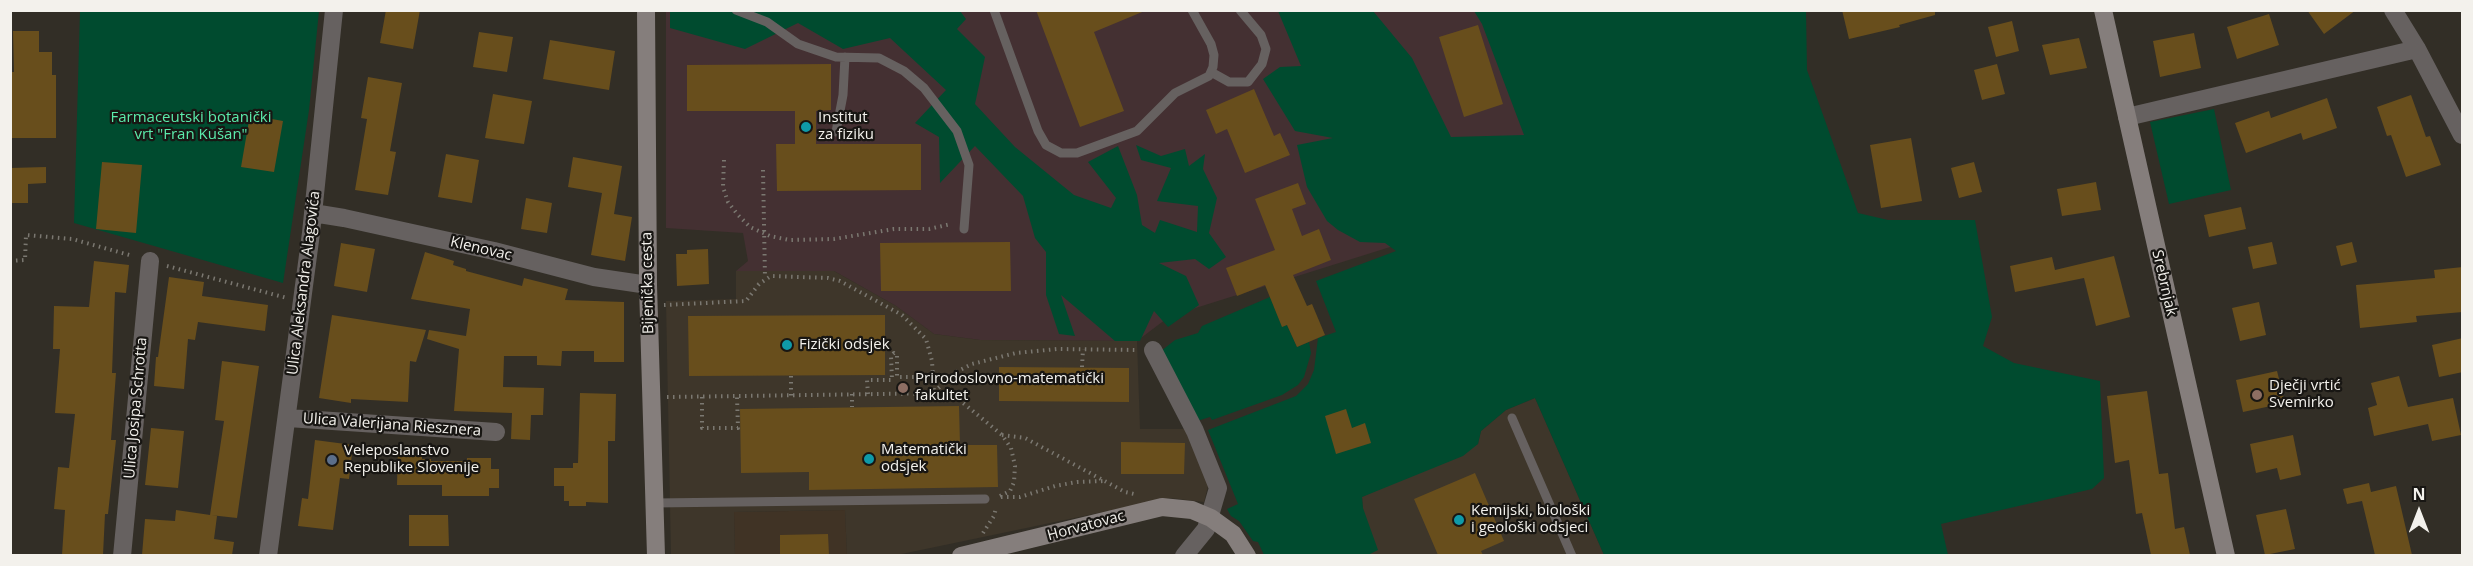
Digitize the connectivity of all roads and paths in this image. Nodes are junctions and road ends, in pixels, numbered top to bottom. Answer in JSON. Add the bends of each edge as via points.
{"nodes":[{"id":1,"x":334,"y":10,"type":"edge"},
{"id":2,"x":736,"y":10,"type":"edge"},
{"id":3,"x":994,"y":10,"type":"edge"},
{"id":4,"x":1192,"y":10,"type":"edge"},
{"id":5,"x":1240,"y":10,"type":"edge"},
{"id":6,"x":2103,"y":10,"type":"edge"},
{"id":7,"x":2393,"y":10,"type":"edge"},
{"id":8,"x":647,"y":11,"type":"edge"},
{"id":9,"x":2417,"y":49,"type":"junction"},
{"id":10,"x":845,"y":57,"type":"junction"},
{"id":11,"x":1211,"y":72,"type":"junction"},
{"id":12,"x":2127,"y":117,"type":"junction"},
{"id":13,"x":836,"y":132,"type":"dead end"},
{"id":14,"x":2463,"y":135,"type":"edge"},
{"id":15,"x":724,"y":160,"type":"dead end"},
{"id":16,"x":763,"y":170,"type":"dead end"},
{"id":17,"x":314,"y":213,"type":"junction"},
{"id":18,"x":965,"y":217,"type":"junction"},
{"id":19,"x":964,"y":229,"type":"dead end"},
{"id":20,"x":765,"y":235,"type":"junction"},
{"id":21,"x":10,"y":261,"type":"edge"},
{"id":22,"x":150,"y":261,"type":"junction"},
{"id":23,"x":765,"y":278,"type":"junction"},
{"id":24,"x":648,"y":285,"type":"junction"},
{"id":25,"x":287,"y":298,"type":"dead end"},
{"id":26,"x":648,"y":305,"type":"junction"},
{"id":27,"x":1083,"y":349,"type":"junction"},
{"id":28,"x":1153,"y":350,"type":"joint"},
{"id":29,"x":1082,"y":367,"type":"dead end"},
{"id":30,"x":791,"y":376,"type":"dead end"},
{"id":31,"x":933,"y":377,"type":"junction"},
{"id":32,"x":934,"y":393,"type":"junction"},
{"id":33,"x":852,"y":394,"type":"junction"},
{"id":34,"x":868,"y":394,"type":"junction"},
{"id":35,"x":791,"y":396,"type":"junction"},
{"id":36,"x":664,"y":397,"type":"dead end"},
{"id":37,"x":702,"y":397,"type":"junction"},
{"id":38,"x":737,"y":397,"type":"junction"},
{"id":39,"x":852,"y":407,"type":"dead end"},
{"id":40,"x":288,"y":418,"type":"junction"},
{"id":41,"x":1512,"y":418,"type":"dead end"},
{"id":42,"x":496,"y":432,"type":"dead end"},
{"id":43,"x":1002,"y":435,"type":"junction"},
{"id":44,"x":1106,"y":481,"type":"junction"},
{"id":45,"x":1139,"y":495,"type":"dead end"},
{"id":46,"x":998,"y":497,"type":"junction"},
{"id":47,"x":985,"y":499,"type":"joint"},
{"id":48,"x":654,"y":503,"type":"junction"},
{"id":49,"x":1211,"y":518,"type":"junction"},
{"id":50,"x":979,"y":540,"type":"dead end"},
{"id":51,"x":122,"y":555,"type":"edge"},
{"id":52,"x":268,"y":555,"type":"edge"},
{"id":53,"x":656,"y":555,"type":"edge"},
{"id":54,"x":961,"y":555,"type":"edge"},
{"id":55,"x":1184,"y":555,"type":"edge"},
{"id":56,"x":1247,"y":555,"type":"edge"},
{"id":57,"x":1572,"y":555,"type":"edge"},
{"id":58,"x":2226,"y":555,"type":"edge"}],
"edges":[{"from":1,"to":17,"type":"street","name":"Ulica Aleksandra Alagovića"},
{"from":2,"to":10,"type":"lane","via":[[767,22],[798,44]]},
{"from":3,"to":11,"type":"lane","via":[[1038,131],[1046,145],[1061,153],[1077,153],[1137,131],[1175,93]]},
{"from":4,"to":11,"type":"lane","via":[[1211,44]]},
{"from":5,"to":11,"type":"lane","via":[[1261,35],[1266,49],[1262,64],[1248,82],[1230,82]]},
{"from":6,"to":12,"type":"main road","name":"Srebrnjak"},
{"from":7,"to":9,"type":"street"},
{"from":8,"to":24,"type":"main road","name":"Bijenička cesta"},
{"from":9,"to":12,"type":"street"},
{"from":9,"to":14,"type":"street"},
{"from":10,"to":13,"type":"lane"},
{"from":10,"to":18,"type":"lane","via":[[879,58],[904,71],[924,88],[957,131],[969,165]]},
{"from":12,"to":58,"type":"main road","name":"Srebrnjak"},
{"from":15,"to":20,"type":"path","via":[[723,187],[728,202],[750,227]]},
{"from":16,"to":20,"type":"path"},
{"from":17,"to":24,"type":"street","name":"Klenovac","via":[[494,251],[594,277]]},
{"from":17,"to":40,"type":"street","name":"Ulica Aleksandra Alagovića"},
{"from":18,"to":19,"type":"lane"},
{"from":18,"to":20,"type":"path","via":[[938,227],[894,229],[834,239],[789,240]]},
{"from":20,"to":23,"type":"path"},
{"from":21,"to":22,"type":"path","via":[[25,260],[26,235],[72,239]]},
{"from":22,"to":25,"type":"path"},
{"from":22,"to":51,"type":"street","name":"Ulica Josipa Schrotta"},
{"from":23,"to":26,"type":"path","via":[[746,302]]},
{"from":23,"to":31,"type":"path","via":[[828,278],[885,304],[926,339]]},
{"from":24,"to":26,"type":"main road","name":"Bijenička cesta"},
{"from":26,"to":48,"type":"main road","name":"Bijenička cesta"},
{"from":27,"to":28,"type":"path"},
{"from":27,"to":29,"type":"path"},
{"from":27,"to":32,"type":"path","via":[[1017,353],[985,360],[956,372]]},
{"from":28,"to":49,"type":"street","via":[[1216,479],[1218,488]]},
{"from":30,"to":35,"type":"path"},
{"from":31,"to":32,"type":"path"},
{"from":31,"to":34,"type":"path","via":[[897,377],[894,353],[892,380],[867,380]]},
{"from":32,"to":34,"type":"path"},
{"from":32,"to":43,"type":"path","via":[[951,393]]},
{"from":33,"to":34,"type":"path"},
{"from":33,"to":35,"type":"path"},
{"from":33,"to":39,"type":"path"},
{"from":35,"to":38,"type":"path"},
{"from":36,"to":37,"type":"path"},
{"from":37,"to":38,"type":"path"},
{"from":37,"to":38,"type":"path","via":[[702,428],[738,428]]},
{"from":40,"to":42,"type":"street","name":"Ulica Valerijana Riesznera"},
{"from":40,"to":52,"type":"street","name":"Ulica Aleksandra Alagovića"},
{"from":41,"to":57,"type":"lane"},
{"from":43,"to":44,"type":"path","via":[[1025,438]]},
{"from":43,"to":46,"type":"path","via":[[1011,448],[1014,482],[1010,491]]},
{"from":44,"to":45,"type":"path"},
{"from":44,"to":46,"type":"path","via":[[1077,482],[1020,497]]},
{"from":46,"to":47,"type":"path"},
{"from":46,"to":50,"type":"path","via":[[994,516]]},
{"from":47,"to":48,"type":"lane"},
{"from":48,"to":53,"type":"main road","name":"Bijenička cesta"},
{"from":49,"to":54,"type":"main road","name":"Horvatovac","via":[[1174,507],[1151,509]]},
{"from":49,"to":55,"type":"street"},
{"from":49,"to":56,"type":"main road","name":"Horvatovac","via":[[1233,534]]}]}
